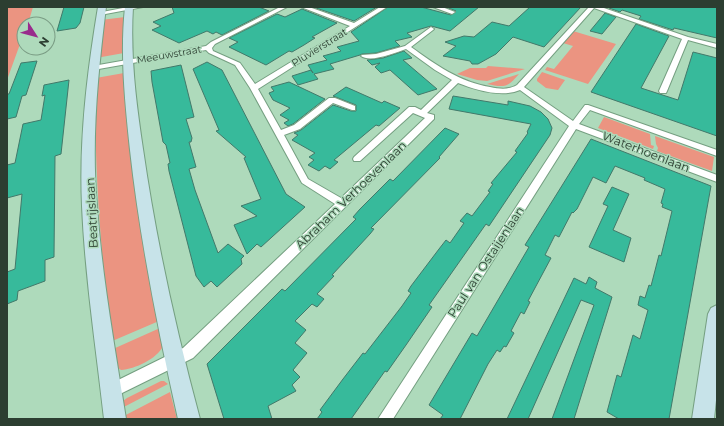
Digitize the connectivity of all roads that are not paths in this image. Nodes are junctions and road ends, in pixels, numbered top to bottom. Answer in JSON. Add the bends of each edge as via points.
{"nodes":[{"id":1,"x":140,"y":7,"type":"edge"},
{"id":2,"x":284,"y":7,"type":"edge"},
{"id":3,"x":304,"y":7,"type":"edge"},
{"id":4,"x":384,"y":7,"type":"edge"},
{"id":5,"x":436,"y":7,"type":"edge"},
{"id":6,"x":593,"y":7,"type":"edge"},
{"id":7,"x":129,"y":8,"type":"edge"},
{"id":8,"x":101,"y":10,"type":"edge"},
{"id":9,"x":452,"y":12,"type":"dead end"},
{"id":10,"x":354,"y":25,"type":"junction"},
{"id":11,"x":431,"y":28,"type":"dead end"},
{"id":12,"x":685,"y":40,"type":"junction"},
{"id":13,"x":717,"y":46,"type":"edge"},
{"id":14,"x":407,"y":47,"type":"junction"},
{"id":15,"x":208,"y":48,"type":"junction"},
{"id":16,"x":717,"y":51,"type":"edge"},
{"id":17,"x":364,"y":56,"type":"dead end"},
{"id":18,"x":127,"y":62,"type":"junction"},
{"id":19,"x":93,"y":68,"type":"junction"},
{"id":20,"x":456,"y":81,"type":"junction"},
{"id":21,"x":520,"y":87,"type":"junction"},
{"id":22,"x":254,"y":88,"type":"junction"},
{"id":23,"x":663,"y":91,"type":"dead end"},
{"id":24,"x":588,"y":107,"type":"joint"},
{"id":25,"x":352,"y":108,"type":"dead end"},
{"id":26,"x":422,"y":114,"type":"junction"},
{"id":27,"x":574,"y":125,"type":"junction"},
{"id":28,"x":279,"y":134,"type":"junction"},
{"id":29,"x":717,"y":153,"type":"edge"},
{"id":30,"x":357,"y":159,"type":"dead end"},
{"id":31,"x":717,"y":179,"type":"edge"},
{"id":32,"x":342,"y":204,"type":"junction"},
{"id":33,"x":717,"y":314,"type":"edge"},
{"id":34,"x":175,"y":359,"type":"junction"},
{"id":35,"x":111,"y":391,"type":"junction"},
{"id":36,"x":115,"y":419,"type":"edge"},
{"id":37,"x":188,"y":419,"type":"edge"},
{"id":38,"x":385,"y":419,"type":"edge"},
{"id":39,"x":703,"y":419,"type":"edge"}],
"edges":[{"from":1,"to":7,"type":"street"},
{"from":2,"to":15,"type":"street","name":"Meeuwstraat","via":[[213,43]]},
{"from":3,"to":10,"type":"street"},
{"from":4,"to":10,"type":"street","name":"Pluvierstraat"},
{"from":5,"to":9,"type":"street"},
{"from":6,"to":12,"type":"street"},
{"from":6,"to":21,"type":"street"},
{"from":7,"to":8,"type":"street"},
{"from":7,"to":18,"type":"street"},
{"from":8,"to":19,"type":"street","name":"Beatrijslaan"},
{"from":10,"to":22,"type":"street","name":"Pluvierstraat"},
{"from":11,"to":14,"type":"street"},
{"from":12,"to":13,"type":"street"},
{"from":12,"to":16,"type":"street"},
{"from":12,"to":23,"type":"street"},
{"from":14,"to":17,"type":"street","via":[[376,56]]},
{"from":14,"to":20,"type":"street"},
{"from":15,"to":18,"type":"street","name":"Meeuwstraat"},
{"from":15,"to":22,"type":"street","via":[[211,52],[238,64]]},
{"from":18,"to":19,"type":"street","name":"Meeuwstraat"},
{"from":18,"to":34,"type":"street","via":[[141,189],[165,322]]},
{"from":19,"to":35,"type":"street","name":"Beatrijslaan","via":[[89,126],[89,205]]},
{"from":20,"to":21,"type":"street","via":[[506,92]]},
{"from":20,"to":26,"type":"street"},
{"from":21,"to":27,"type":"street","name":"Waterhoenlaan"},
{"from":22,"to":28,"type":"street"},
{"from":24,"to":27,"type":"street","name":"Paul van Ostaijenlaan"},
{"from":24,"to":29,"type":"street","name":"Waterhoenlaan"},
{"from":25,"to":28,"type":"street","via":[[332,100],[297,127]]},
{"from":26,"to":30,"type":"street","name":"Abraham Verhoevenlaan","via":[[412,109]]},
{"from":26,"to":32,"type":"street","name":"Abraham Verhoevenlaan","via":[[431,118]]},
{"from":27,"to":31,"type":"street","name":"Waterhoenlaan"},
{"from":27,"to":38,"type":"street","name":"Paul van Ostaijenlaan"},
{"from":28,"to":32,"type":"street","via":[[305,181]]},
{"from":32,"to":34,"type":"street","name":"Abraham Verhoevenlaan","via":[[188,353]]},
{"from":33,"to":39,"type":"street"},
{"from":34,"to":35,"type":"street"},
{"from":34,"to":37,"type":"street"},
{"from":35,"to":36,"type":"street","name":"Beatrijslaan"}]}
